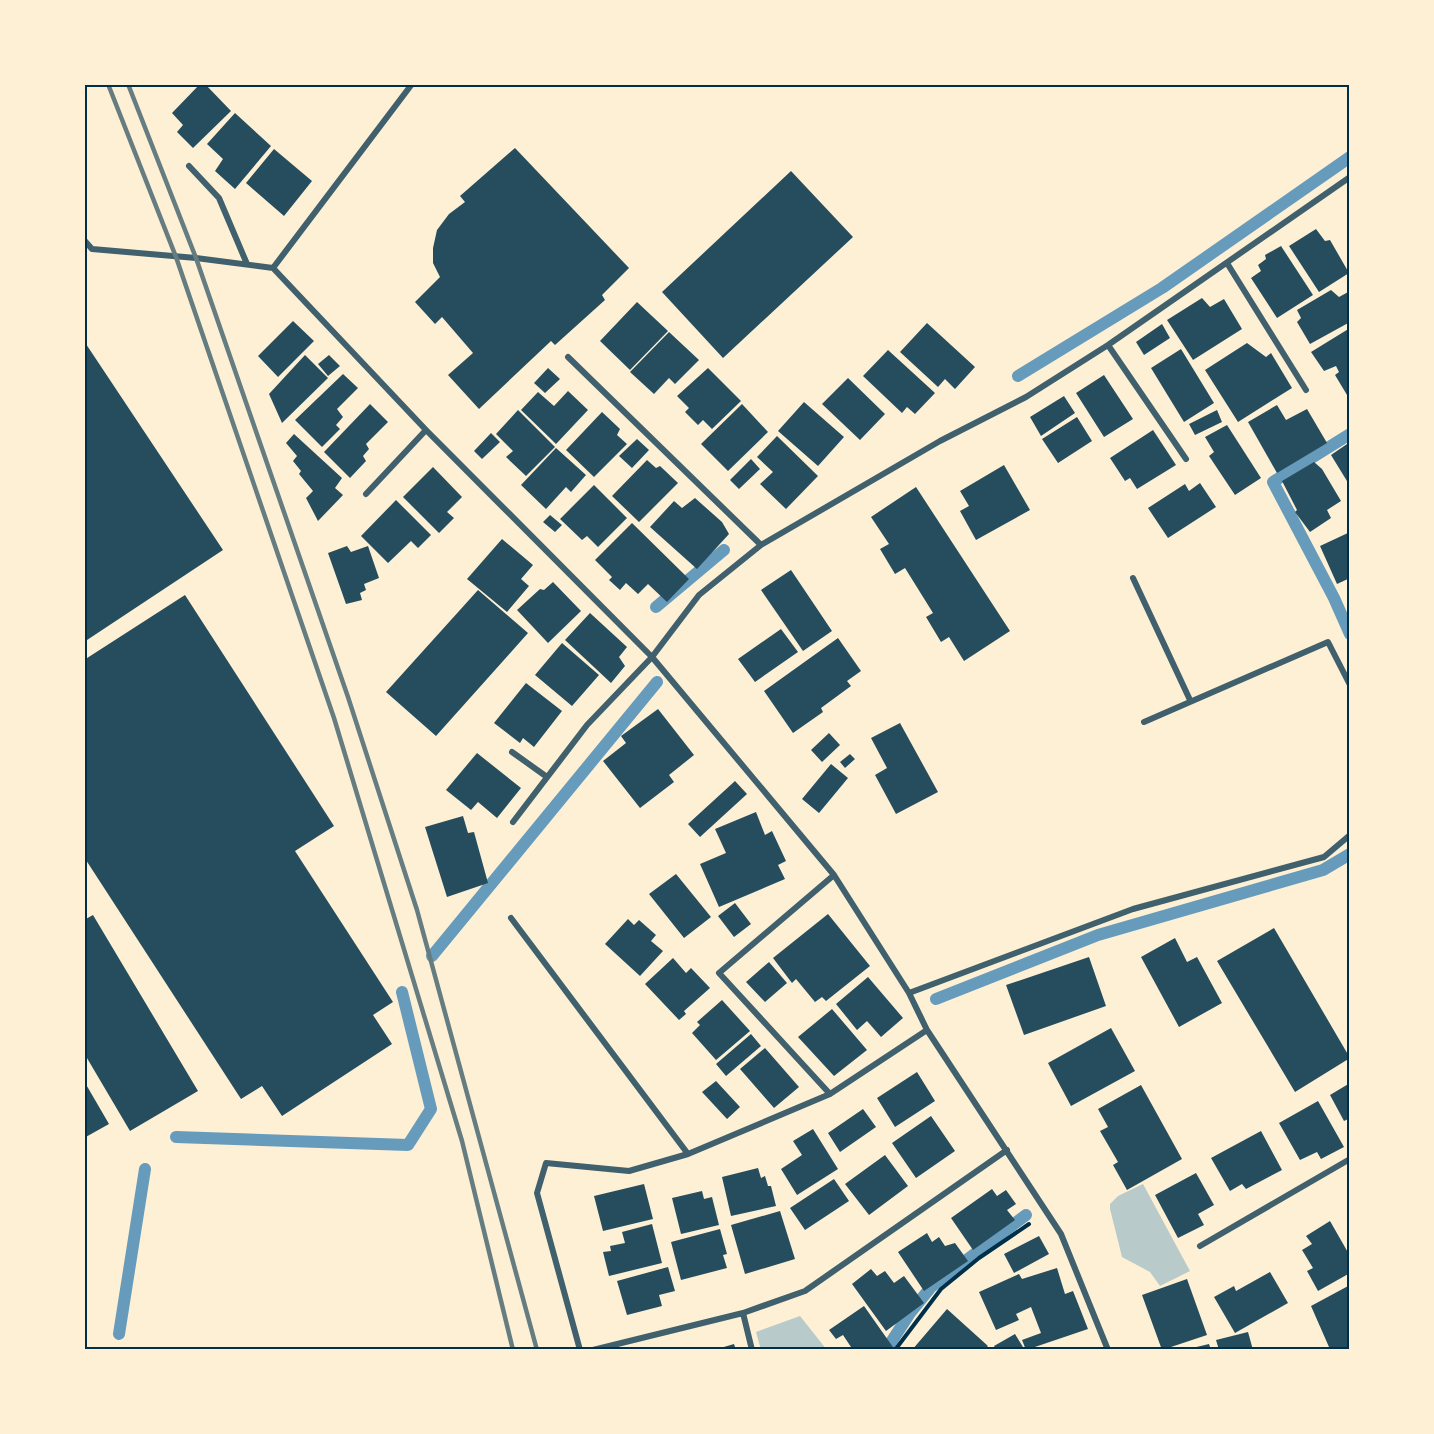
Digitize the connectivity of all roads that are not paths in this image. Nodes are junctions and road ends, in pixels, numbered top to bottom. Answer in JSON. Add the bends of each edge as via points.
{"nodes":[{"id":1,"x":412,"y":84,"type":"edge"},
{"id":2,"x":189,"y":166,"type":"dead end"},
{"id":3,"x":1350,"y":177,"type":"edge"},
{"id":4,"x":84,"y":240,"type":"edge"},
{"id":5,"x":1227,"y":263,"type":"junction"},
{"id":6,"x":247,"y":264,"type":"junction"},
{"id":7,"x":273,"y":268,"type":"junction"},
{"id":8,"x":1108,"y":345,"type":"junction"},
{"id":9,"x":568,"y":357,"type":"dead end"},
{"id":10,"x":1306,"y":390,"type":"dead end"},
{"id":11,"x":426,"y":430,"type":"junction"},
{"id":12,"x":1185,"y":459,"type":"dead end"},
{"id":13,"x":366,"y":494,"type":"dead end"},
{"id":14,"x":761,"y":545,"type":"junction"},
{"id":15,"x":1133,"y":578,"type":"dead end"},
{"id":16,"x":652,"y":657,"type":"junction"},
{"id":17,"x":1350,"y":685,"type":"edge"},
{"id":18,"x":1190,"y":700,"type":"junction"},
{"id":19,"x":1144,"y":722,"type":"dead end"},
{"id":20,"x":512,"y":752,"type":"dead end"},
{"id":21,"x":547,"y":777,"type":"junction"},
{"id":22,"x":513,"y":822,"type":"dead end"},
{"id":23,"x":1350,"y":835,"type":"edge"},
{"id":24,"x":834,"y":874,"type":"junction"},
{"id":25,"x":511,"y":918,"type":"dead end"},
{"id":26,"x":909,"y":993,"type":"junction"},
{"id":27,"x":927,"y":1030,"type":"junction"},
{"id":28,"x":830,"y":1094,"type":"junction"},
{"id":29,"x":1007,"y":1150,"type":"junction"},
{"id":30,"x":688,"y":1154,"type":"junction"},
{"id":31,"x":1350,"y":1158,"type":"edge"},
{"id":32,"x":1200,"y":1246,"type":"dead end"},
{"id":33,"x":743,"y":1313,"type":"junction"},
{"id":34,"x":580,"y":1350,"type":"edge"},
{"id":35,"x":593,"y":1350,"type":"edge"},
{"id":36,"x":752,"y":1350,"type":"edge"},
{"id":37,"x":1108,"y":1350,"type":"edge"}],
"edges":[{"from":1,"to":7,"type":"street"},
{"from":2,"to":6,"type":"street","via":[[219,198]]},
{"from":3,"to":5,"type":"street"},
{"from":4,"to":6,"type":"street","via":[[92,249]]},
{"from":5,"to":8,"type":"street"},
{"from":5,"to":10,"type":"street"},
{"from":6,"to":7,"type":"street"},
{"from":7,"to":11,"type":"street"},
{"from":8,"to":12,"type":"street"},
{"from":8,"to":14,"type":"street","via":[[1026,397],[940,441]]},
{"from":9,"to":14,"type":"street"},
{"from":11,"to":13,"type":"street"},
{"from":11,"to":16,"type":"street"},
{"from":14,"to":16,"type":"street","via":[[699,595]]},
{"from":15,"to":18,"type":"street"},
{"from":16,"to":21,"type":"street","via":[[587,725]]},
{"from":16,"to":24,"type":"street"},
{"from":17,"to":18,"type":"street","via":[[1328,642]]},
{"from":18,"to":19,"type":"street"},
{"from":20,"to":21,"type":"street"},
{"from":21,"to":22,"type":"street"},
{"from":23,"to":26,"type":"street","via":[[1324,857],[1133,909]]},
{"from":24,"to":26,"type":"street"},
{"from":24,"to":28,"type":"street","via":[[719,973]]},
{"from":25,"to":30,"type":"street"},
{"from":26,"to":27,"type":"street"},
{"from":27,"to":28,"type":"street"},
{"from":27,"to":29,"type":"street"},
{"from":28,"to":30,"type":"street"},
{"from":29,"to":33,"type":"street","via":[[805,1291]]},
{"from":29,"to":37,"type":"street","via":[[1047,1212],[1084,1287]]},
{"from":30,"to":34,"type":"street","via":[[629,1171],[546,1163],[537,1193]]},
{"from":31,"to":32,"type":"street"},
{"from":33,"to":35,"type":"street"},
{"from":33,"to":36,"type":"street"}]}
